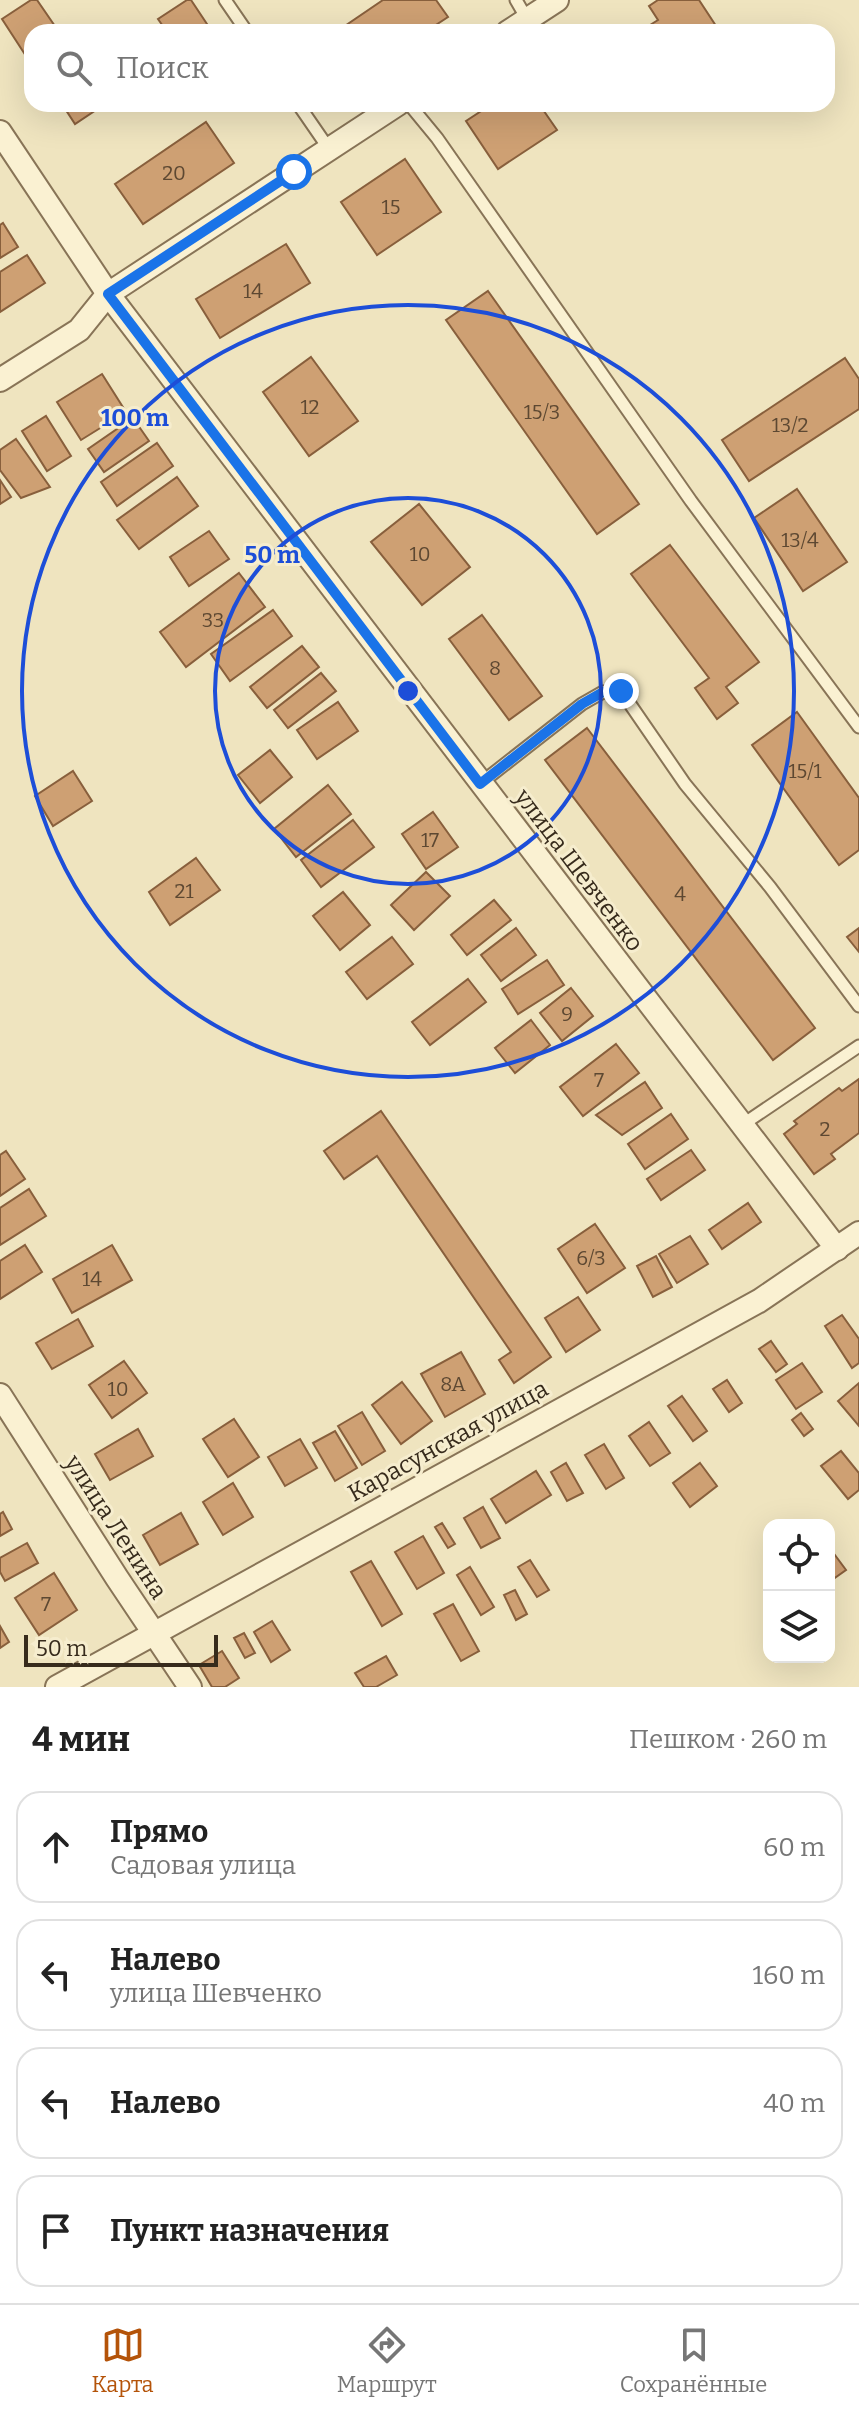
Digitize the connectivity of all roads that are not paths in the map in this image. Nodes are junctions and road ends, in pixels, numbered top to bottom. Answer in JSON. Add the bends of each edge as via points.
{"nodes":[{"id":1,"x":225,"y":0,"type":"edge"},
{"id":2,"x":557,"y":0,"type":"edge"},
{"id":3,"x":522,"y":10,"type":"edge"},
{"id":4,"x":242,"y":24,"type":"edge"},
{"id":5,"x":304,"y":112,"type":"edge"},
{"id":6,"x":386,"y":112,"type":"edge"},
{"id":7,"x":416,"y":112,"type":"edge"},
{"id":8,"x":0,"y":132,"type":"edge"},
{"id":9,"x":329,"y":149,"type":"junction"},
{"id":10,"x":108,"y":294,"type":"junction"},
{"id":11,"x":0,"y":380,"type":"edge"},
{"id":12,"x":859,"y":727,"type":"edge"},
{"id":13,"x":480,"y":784,"type":"junction"},
{"id":14,"x":859,"y":1006,"type":"edge"},
{"id":15,"x":859,"y":1046,"type":"edge"},
{"id":16,"x":742,"y":1125,"type":"junction"},
{"id":17,"x":859,"y":1233,"type":"edge"},
{"id":18,"x":837,"y":1249,"type":"junction"},
{"id":19,"x":0,"y":1395,"type":"edge"},
{"id":20,"x":154,"y":1632,"type":"junction"},
{"id":21,"x":57,"y":1687,"type":"edge"},
{"id":22,"x":190,"y":1687,"type":"edge"}],
"edges":[{"from":1,"to":4,"type":"lane"},
{"from":2,"to":3,"type":"street"},
{"from":5,"to":9,"type":"lane"},
{"from":6,"to":9,"type":"street"},
{"from":7,"to":12,"type":"lane","via":[[691,501]]},
{"from":8,"to":10,"type":"street","name":"улица Шевченко"},
{"from":9,"to":10,"type":"street"},
{"from":10,"to":11,"type":"street","via":[[79,330]]},
{"from":10,"to":13,"type":"street","name":"улица Шевченко"},
{"from":13,"to":14,"type":"lane","via":[[582,704],[603,692],[621,691],[685,784]]},
{"from":13,"to":16,"type":"street","name":"улица Шевченко"},
{"from":15,"to":16,"type":"lane"},
{"from":16,"to":18,"type":"street","name":"улица Шевченко"},
{"from":17,"to":18,"type":"street","name":"Карасунская улица"},
{"from":18,"to":20,"type":"street","name":"Карасунская улица","via":[[759,1301]]},
{"from":19,"to":20,"type":"street","name":"улица Ленина"},
{"from":20,"to":21,"type":"street","name":"Карасунская улица"},
{"from":20,"to":22,"type":"street","name":"улица Ленина"}]}
